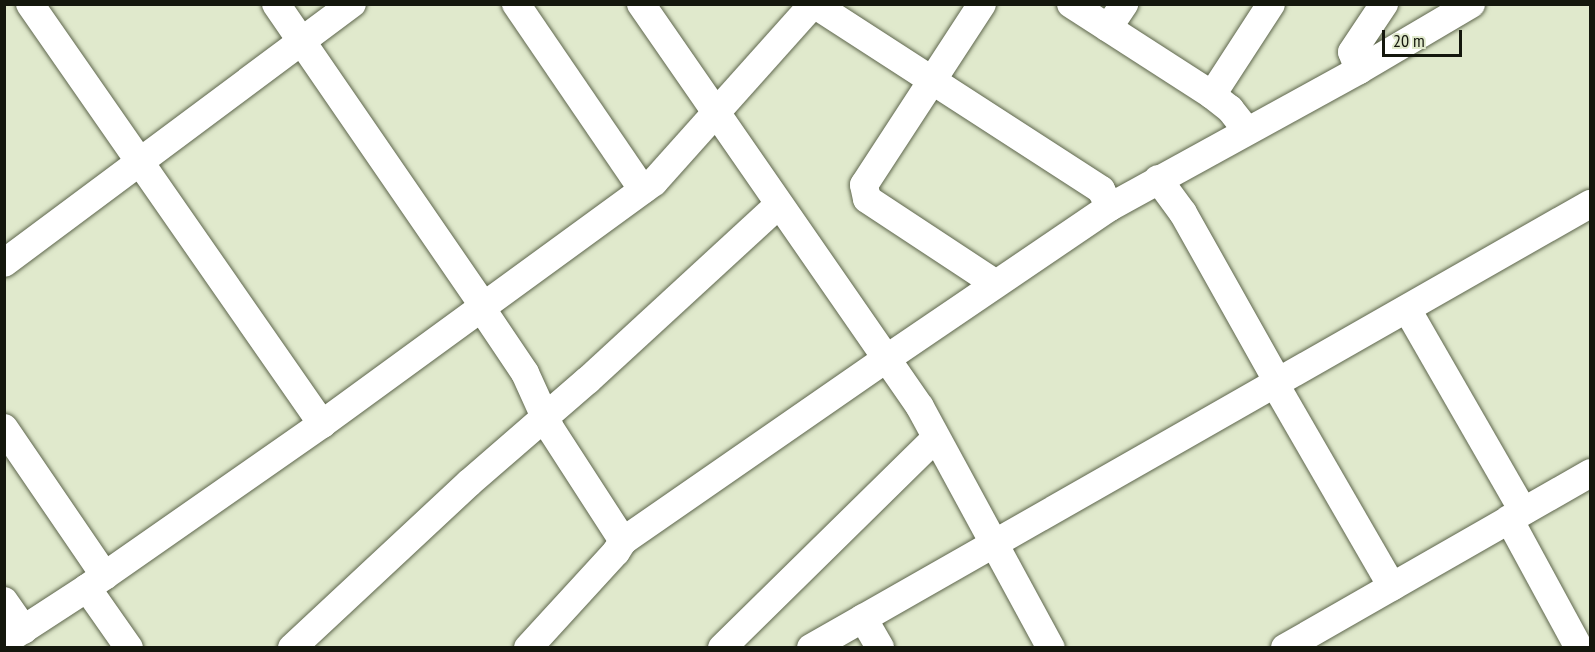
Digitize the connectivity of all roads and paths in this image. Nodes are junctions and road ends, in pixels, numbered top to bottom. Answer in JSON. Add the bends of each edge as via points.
{"nodes":[{"id":1,"x":30,"y":4,"type":"edge"},
{"id":2,"x":276,"y":4,"type":"edge"},
{"id":3,"x":352,"y":4,"type":"edge"},
{"id":4,"x":516,"y":4,"type":"edge"},
{"id":5,"x":641,"y":4,"type":"edge"},
{"id":6,"x":813,"y":4,"type":"edge"},
{"id":7,"x":982,"y":4,"type":"edge"},
{"id":8,"x":1071,"y":4,"type":"edge"},
{"id":9,"x":1124,"y":4,"type":"edge"},
{"id":10,"x":1271,"y":4,"type":"edge"},
{"id":11,"x":1384,"y":4,"type":"edge"},
{"id":12,"x":1471,"y":4,"type":"edge"},
{"id":13,"x":1108,"y":28,"type":"junction"},
{"id":14,"x":302,"y":42,"type":"junction"},
{"id":15,"x":1359,"y":70,"type":"junction"},
{"id":16,"x":931,"y":81,"type":"junction"},
{"id":17,"x":1212,"y":95,"type":"junction"},
{"id":18,"x":722,"y":108,"type":"junction"},
{"id":19,"x":1247,"y":130,"type":"junction"},
{"id":20,"x":139,"y":163,"type":"junction"},
{"id":21,"x":1158,"y":179,"type":"junction"},
{"id":22,"x":643,"y":190,"type":"junction"},
{"id":23,"x":1590,"y":204,"type":"edge"},
{"id":24,"x":778,"y":205,"type":"junction"},
{"id":25,"x":1110,"y":207,"type":"junction"},
{"id":26,"x":4,"y":263,"type":"edge"},
{"id":27,"x":996,"y":284,"type":"junction"},
{"id":28,"x":483,"y":308,"type":"junction"},
{"id":29,"x":1407,"y":309,"type":"junction"},
{"id":30,"x":896,"y":352,"type":"junction"},
{"id":31,"x":1276,"y":383,"type":"junction"},
{"id":32,"x":544,"y":417,"type":"junction"},
{"id":33,"x":322,"y":424,"type":"junction"},
{"id":34,"x":4,"y":428,"type":"edge"},
{"id":35,"x":935,"y":439,"type":"junction"},
{"id":36,"x":1590,"y":473,"type":"edge"},
{"id":37,"x":1516,"y":515,"type":"junction"},
{"id":38,"x":623,"y":541,"type":"junction"},
{"id":39,"x":992,"y":544,"type":"junction"},
{"id":40,"x":96,"y":582,"type":"junction"},
{"id":41,"x":1392,"y":587,"type":"junction"},
{"id":42,"x":4,"y":601,"type":"edge"},
{"id":43,"x":863,"y":618,"type":"junction"},
{"id":44,"x":14,"y":636,"type":"edge"},
{"id":45,"x":129,"y":648,"type":"edge"},
{"id":46,"x":292,"y":648,"type":"edge"},
{"id":47,"x":528,"y":648,"type":"edge"},
{"id":48,"x":722,"y":648,"type":"edge"},
{"id":49,"x":811,"y":648,"type":"edge"},
{"id":50,"x":880,"y":648,"type":"edge"},
{"id":51,"x":1051,"y":648,"type":"edge"},
{"id":52,"x":1285,"y":648,"type":"edge"},
{"id":53,"x":1579,"y":648,"type":"edge"}],
"edges":[{"from":1,"to":20,"type":"street"},
{"from":2,"to":14,"type":"street"},
{"from":3,"to":14,"type":"street"},
{"from":4,"to":22,"type":"street"},
{"from":5,"to":18,"type":"street"},
{"from":6,"to":16,"type":"street"},
{"from":6,"to":18,"type":"street"},
{"from":7,"to":16,"type":"street"},
{"from":8,"to":13,"type":"street"},
{"from":9,"to":13,"type":"street"},
{"from":10,"to":17,"type":"street"},
{"from":11,"to":15,"type":"street","via":[[1352,52]]},
{"from":12,"to":15,"type":"street"},
{"from":13,"to":17,"type":"street"},
{"from":14,"to":20,"type":"street"},
{"from":14,"to":28,"type":"street"},
{"from":15,"to":19,"type":"street"},
{"from":16,"to":25,"type":"street","via":[[1101,190]]},
{"from":16,"to":27,"type":"street","via":[[864,185],[867,199]]},
{"from":17,"to":19,"type":"street"},
{"from":18,"to":22,"type":"street"},
{"from":18,"to":24,"type":"street"},
{"from":19,"to":21,"type":"street"},
{"from":20,"to":26,"type":"street"},
{"from":20,"to":33,"type":"street"},
{"from":21,"to":25,"type":"street"},
{"from":21,"to":31,"type":"street","via":[[1183,213]]},
{"from":22,"to":28,"type":"street"},
{"from":23,"to":29,"type":"street"},
{"from":24,"to":30,"type":"street"},
{"from":24,"to":32,"type":"street","via":[[615,357]]},
{"from":25,"to":27,"type":"street"},
{"from":27,"to":30,"type":"street"},
{"from":28,"to":32,"type":"street","via":[[525,373]]},
{"from":28,"to":33,"type":"street"},
{"from":29,"to":31,"type":"street"},
{"from":29,"to":37,"type":"street"},
{"from":30,"to":35,"type":"street"},
{"from":30,"to":38,"type":"street"},
{"from":31,"to":39,"type":"street"},
{"from":31,"to":41,"type":"street"},
{"from":32,"to":38,"type":"street"},
{"from":32,"to":46,"type":"street"},
{"from":33,"to":40,"type":"street"},
{"from":34,"to":40,"type":"street"},
{"from":35,"to":39,"type":"street"},
{"from":35,"to":48,"type":"street"},
{"from":36,"to":37,"type":"street"},
{"from":37,"to":41,"type":"street"},
{"from":37,"to":53,"type":"street"},
{"from":38,"to":47,"type":"street"},
{"from":39,"to":43,"type":"street"},
{"from":39,"to":51,"type":"street"},
{"from":40,"to":44,"type":"street"},
{"from":40,"to":45,"type":"street"},
{"from":41,"to":52,"type":"street"},
{"from":42,"to":44,"type":"street"},
{"from":43,"to":49,"type":"street"},
{"from":43,"to":50,"type":"street"}]}
